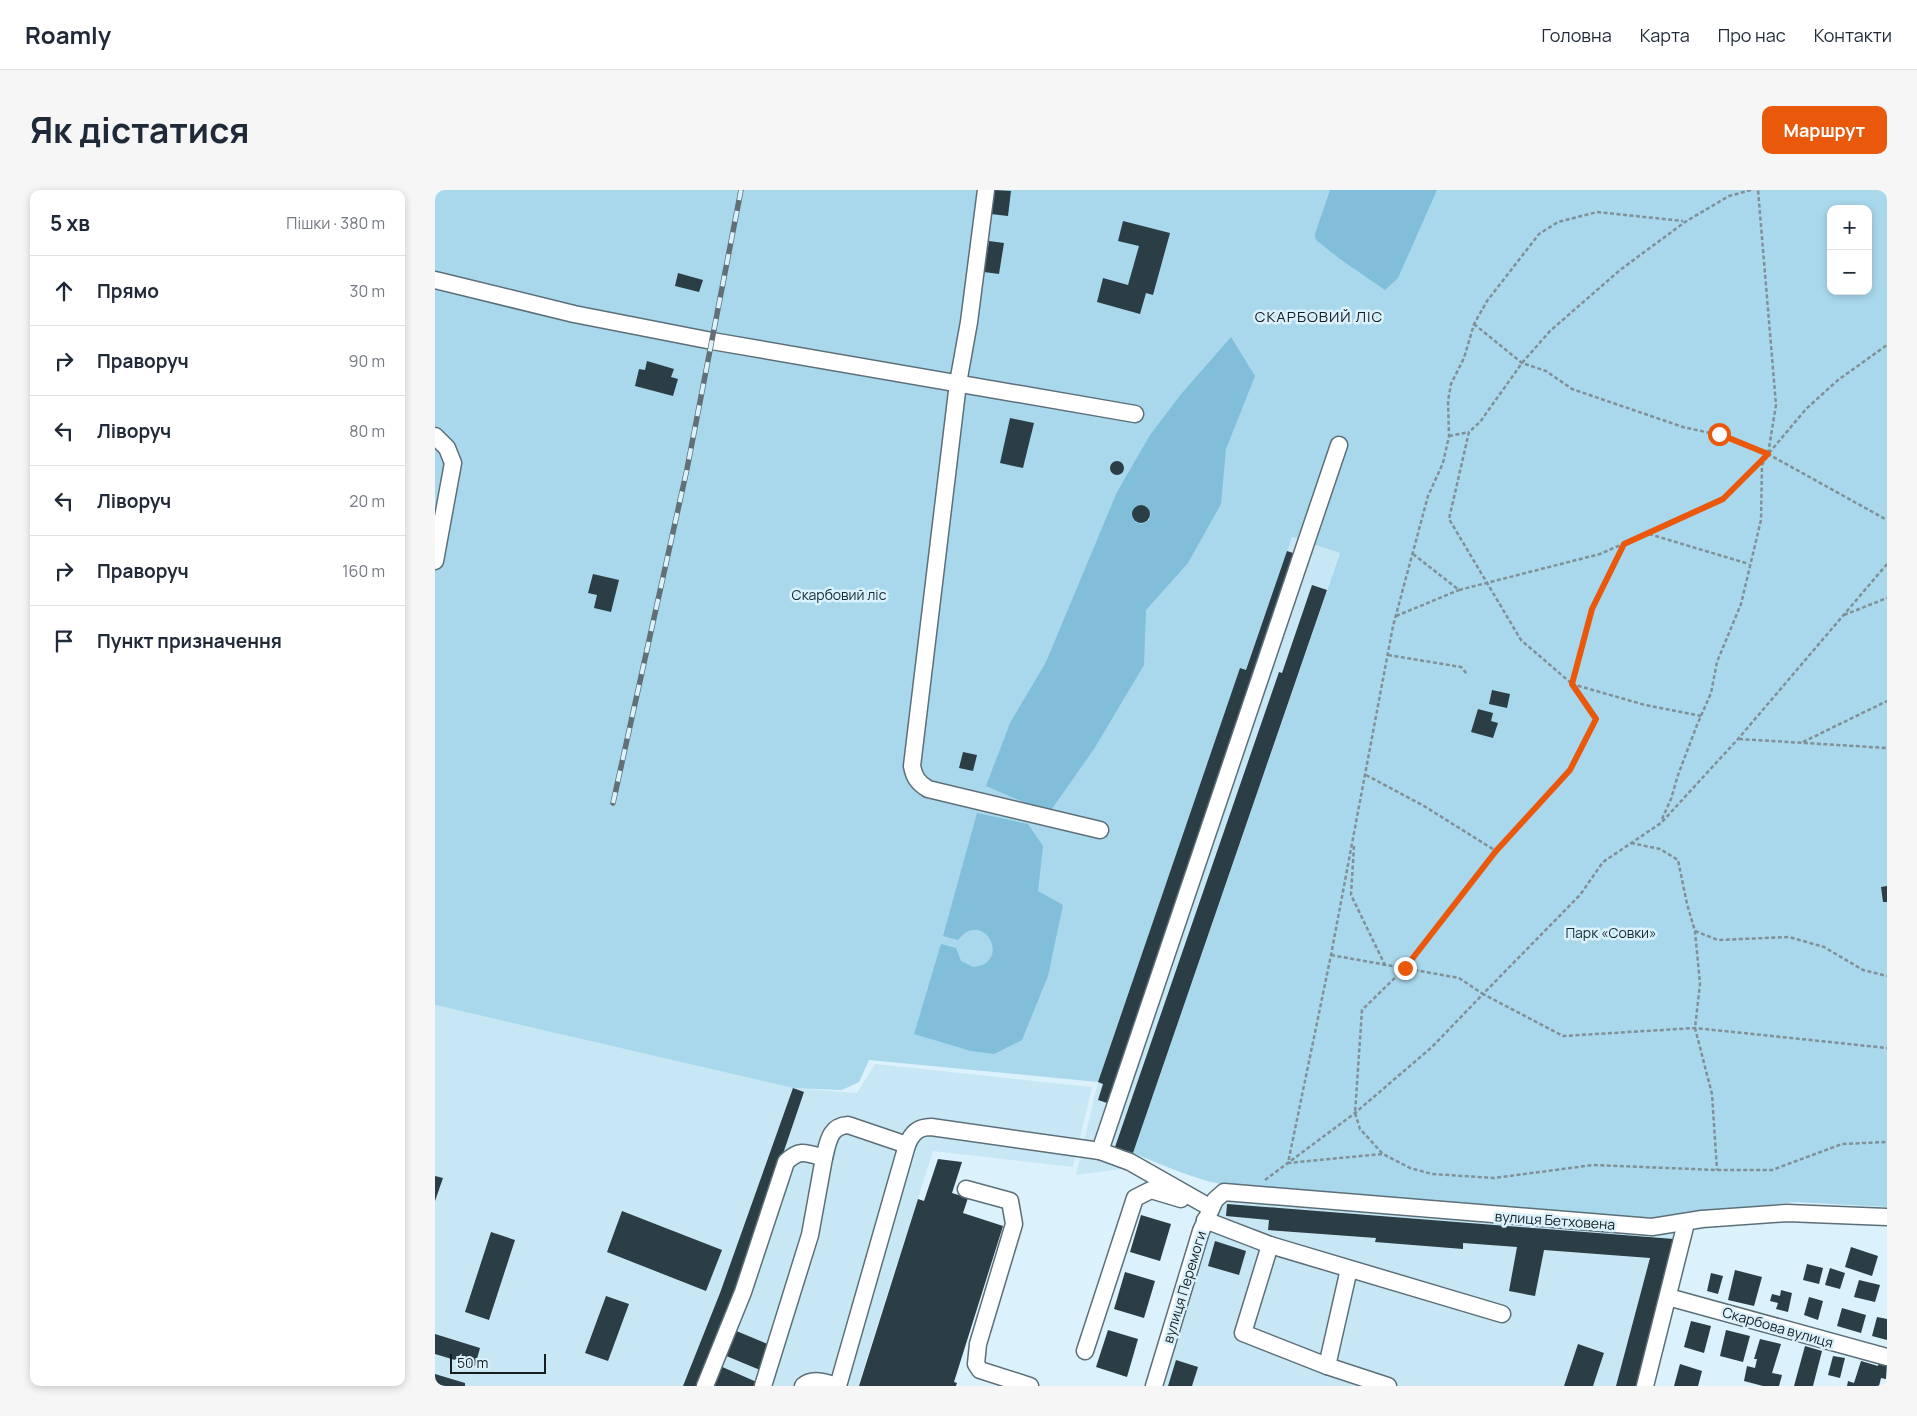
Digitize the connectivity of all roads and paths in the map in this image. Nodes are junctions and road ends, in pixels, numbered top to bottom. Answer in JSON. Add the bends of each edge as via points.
{"nodes":[{"id":1,"x":986,"y":190,"type":"edge"},
{"id":2,"x":1751,"y":190,"type":"edge"},
{"id":3,"x":1758,"y":190,"type":"edge"},
{"id":4,"x":1685,"y":222,"type":"junction"},
{"id":5,"x":435,"y":282,"type":"edge"},
{"id":6,"x":1474,"y":324,"type":"junction"},
{"id":7,"x":1887,"y":345,"type":"edge"},
{"id":8,"x":1522,"y":362,"type":"junction"},
{"id":9,"x":958,"y":383,"type":"junction"},
{"id":10,"x":1135,"y":414,"type":"dead end"},
{"id":11,"x":1469,"y":432,"type":"junction"},
{"id":12,"x":435,"y":436,"type":"edge"},
{"id":13,"x":1449,"y":436,"type":"junction"},
{"id":14,"x":1339,"y":445,"type":"dead end"},
{"id":15,"x":1768,"y":454,"type":"junction"},
{"id":16,"x":1887,"y":520,"type":"edge"},
{"id":17,"x":1648,"y":534,"type":"junction"},
{"id":18,"x":1624,"y":544,"type":"junction"},
{"id":19,"x":1413,"y":554,"type":"junction"},
{"id":20,"x":435,"y":561,"type":"edge"},
{"id":21,"x":1750,"y":564,"type":"junction"},
{"id":22,"x":1887,"y":564,"type":"edge"},
{"id":23,"x":1487,"y":583,"type":"junction"},
{"id":24,"x":1459,"y":590,"type":"junction"},
{"id":25,"x":1887,"y":598,"type":"edge"},
{"id":26,"x":1844,"y":615,"type":"junction"},
{"id":27,"x":1396,"y":616,"type":"junction"},
{"id":28,"x":1388,"y":655,"type":"junction"},
{"id":29,"x":1467,"y":674,"type":"dead end"},
{"id":30,"x":1572,"y":684,"type":"junction"},
{"id":31,"x":1887,"y":701,"type":"edge"},
{"id":32,"x":1701,"y":716,"type":"junction"},
{"id":33,"x":1738,"y":739,"type":"junction"},
{"id":34,"x":1801,"y":743,"type":"junction"},
{"id":35,"x":1887,"y":748,"type":"edge"},
{"id":36,"x":1366,"y":774,"type":"junction"},
{"id":37,"x":1661,"y":822,"type":"junction"},
{"id":38,"x":1100,"y":830,"type":"dead end"},
{"id":39,"x":1355,"y":834,"type":"junction"},
{"id":40,"x":1631,"y":843,"type":"junction"},
{"id":41,"x":1496,"y":851,"type":"junction"},
{"id":42,"x":1695,"y":931,"type":"junction"},
{"id":43,"x":1331,"y":955,"type":"junction"},
{"id":44,"x":1385,"y":964,"type":"junction"},
{"id":45,"x":1405,"y":968,"type":"junction"},
{"id":46,"x":1887,"y":976,"type":"edge"},
{"id":47,"x":1483,"y":994,"type":"junction"},
{"id":48,"x":1695,"y":1028,"type":"junction"},
{"id":49,"x":1887,"y":1048,"type":"edge"},
{"id":50,"x":1355,"y":1113,"type":"junction"},
{"id":51,"x":1887,"y":1142,"type":"edge"},
{"id":52,"x":907,"y":1145,"type":"junction"},
{"id":53,"x":1100,"y":1151,"type":"junction"},
{"id":54,"x":1383,"y":1154,"type":"junction"},
{"id":55,"x":824,"y":1158,"type":"junction"},
{"id":56,"x":1288,"y":1163,"type":"junction"},
{"id":57,"x":1717,"y":1170,"type":"junction"},
{"id":58,"x":1261,"y":1184,"type":"dead end"},
{"id":59,"x":965,"y":1189,"type":"dead end"},
{"id":60,"x":1224,"y":1192,"type":"joint"},
{"id":61,"x":1191,"y":1197,"type":"junction"},
{"id":62,"x":1208,"y":1214,"type":"junction"},
{"id":63,"x":1887,"y":1217,"type":"edge"},
{"id":64,"x":1685,"y":1222,"type":"junction"},
{"id":65,"x":1270,"y":1245,"type":"junction"},
{"id":66,"x":1349,"y":1268,"type":"junction"},
{"id":67,"x":1668,"y":1297,"type":"junction"},
{"id":68,"x":1502,"y":1314,"type":"dead end"},
{"id":69,"x":1085,"y":1351,"type":"dead end"},
{"id":70,"x":1887,"y":1357,"type":"edge"},
{"id":71,"x":1327,"y":1366,"type":"junction"},
{"id":72,"x":705,"y":1386,"type":"edge"},
{"id":73,"x":763,"y":1386,"type":"edge"},
{"id":74,"x":803,"y":1386,"type":"edge"},
{"id":75,"x":838,"y":1386,"type":"edge"},
{"id":76,"x":1030,"y":1386,"type":"edge"},
{"id":77,"x":1154,"y":1386,"type":"edge"},
{"id":78,"x":1388,"y":1386,"type":"edge"},
{"id":79,"x":1645,"y":1386,"type":"edge"}],
"edges":[{"from":1,"to":9,"type":"street"},
{"from":2,"to":4,"type":"path","via":[[1729,196]]},
{"from":3,"to":15,"type":"path","via":[[1776,405]]},
{"from":4,"to":6,"type":"path","via":[[1597,212],[1558,222],[1539,234],[1487,301]]},
{"from":4,"to":8,"type":"path","via":[[1620,270],[1550,331]]},
{"from":5,"to":9,"type":"street","via":[[712,341]]},
{"from":6,"to":8,"type":"path"},
{"from":6,"to":13,"type":"path","via":[[1464,358],[1451,384]]},
{"from":7,"to":15,"type":"path","via":[[1838,380],[1806,409]]},
{"from":8,"to":11,"type":"path","via":[[1480,422]]},
{"from":8,"to":15,"type":"path","via":[[1545,371],[1572,389],[1683,427],[1719,434]]},
{"from":9,"to":10,"type":"street"},
{"from":9,"to":38,"type":"street","via":[[912,766],[914,776],[928,790]]},
{"from":11,"to":13,"type":"path"},
{"from":11,"to":23,"type":"path","via":[[1449,519]]},
{"from":12,"to":20,"type":"street","via":[[447,448],[453,462]]},
{"from":13,"to":19,"type":"path","via":[[1443,463],[1428,496]]},
{"from":14,"to":53,"type":"street"},
{"from":15,"to":16,"type":"path"},
{"from":15,"to":17,"type":"path","via":[[1723,499]]},
{"from":15,"to":21,"type":"path","via":[[1762,465],[1761,520]]},
{"from":17,"to":18,"type":"path"},
{"from":17,"to":21,"type":"path"},
{"from":18,"to":23,"type":"path","via":[[1600,554]]},
{"from":18,"to":30,"type":"path","via":[[1592,609]]},
{"from":19,"to":24,"type":"path"},
{"from":19,"to":27,"type":"path"},
{"from":21,"to":32,"type":"path","via":[[1741,604],[1717,662],[1711,693]]},
{"from":22,"to":26,"type":"path"},
{"from":23,"to":24,"type":"path"},
{"from":23,"to":30,"type":"path","via":[[1521,640]]},
{"from":24,"to":27,"type":"path"},
{"from":25,"to":26,"type":"path"},
{"from":26,"to":33,"type":"path"},
{"from":27,"to":28,"type":"path"},
{"from":28,"to":29,"type":"path","via":[[1461,667]]},
{"from":28,"to":36,"type":"path"},
{"from":30,"to":32,"type":"path","via":[[1645,705]]},
{"from":30,"to":41,"type":"path","via":[[1596,719],[1570,770]]},
{"from":31,"to":34,"type":"path"},
{"from":32,"to":37,"type":"path"},
{"from":33,"to":34,"type":"path"},
{"from":33,"to":37,"type":"path"},
{"from":34,"to":35,"type":"path"},
{"from":36,"to":39,"type":"path"},
{"from":36,"to":41,"type":"path"},
{"from":37,"to":40,"type":"path"},
{"from":39,"to":43,"type":"path"},
{"from":39,"to":44,"type":"path","via":[[1351,895]]},
{"from":40,"to":42,"type":"path","via":[[1660,849],[1678,860]]},
{"from":40,"to":47,"type":"path","via":[[1603,862],[1580,895]]},
{"from":41,"to":45,"type":"path"},
{"from":42,"to":46,"type":"path","via":[[1718,940],[1789,937],[1824,947],[1863,970]]},
{"from":42,"to":48,"type":"path","via":[[1700,984]]},
{"from":43,"to":44,"type":"path"},
{"from":43,"to":56,"type":"path"},
{"from":44,"to":45,"type":"path"},
{"from":45,"to":47,"type":"path","via":[[1459,978]]},
{"from":45,"to":50,"type":"path","via":[[1362,1010]]},
{"from":47,"to":48,"type":"path","via":[[1563,1036]]},
{"from":47,"to":50,"type":"path","via":[[1432,1047]]},
{"from":48,"to":49,"type":"path"},
{"from":48,"to":57,"type":"path","via":[[1712,1094]]},
{"from":50,"to":54,"type":"path","via":[[1360,1129]]},
{"from":50,"to":56,"type":"path"},
{"from":51,"to":57,"type":"path","via":[[1842,1144],[1772,1170]]},
{"from":52,"to":53,"type":"street","via":[[916,1131],[931,1127]]},
{"from":52,"to":55,"type":"street","via":[[840,1125],[829,1137]]},
{"from":52,"to":75,"type":"street"},
{"from":53,"to":61,"type":"street","via":[[1130,1162]]},
{"from":54,"to":56,"type":"path"},
{"from":54,"to":57,"type":"path","via":[[1410,1168],[1432,1174],[1494,1178],[1593,1165]]},
{"from":55,"to":72,"type":"street","via":[[804,1152],[794,1154],[786,1162],[743,1292]]},
{"from":55,"to":73,"type":"street","via":[[810,1235]]},
{"from":56,"to":58,"type":"path"},
{"from":59,"to":76,"type":"street","via":[[1010,1202],[1014,1224],[976,1364],[980,1370]]},
{"from":60,"to":62,"type":"street","name":"вулиця Перемоги","via":[[1215,1200]]},
{"from":60,"to":64,"type":"street","name":"вулиця Бетховена","via":[[1652,1227]]},
{"from":61,"to":62,"type":"street"},
{"from":61,"to":69,"type":"street","via":[[1186,1200],[1151,1190],[1135,1198]]},
{"from":62,"to":65,"type":"street"},
{"from":62,"to":77,"type":"street","name":"вулиця Перемоги"},
{"from":63,"to":64,"type":"street","name":"вулиця Бетховена","via":[[1787,1213]]},
{"from":64,"to":67,"type":"street"},
{"from":65,"to":66,"type":"street"},
{"from":65,"to":71,"type":"street","via":[[1243,1334]]},
{"from":66,"to":68,"type":"street"},
{"from":66,"to":71,"type":"street"},
{"from":67,"to":70,"type":"street","name":"Скарбова вулиця"},
{"from":67,"to":79,"type":"street"},
{"from":71,"to":78,"type":"street"},
{"from":74,"to":75,"type":"street","via":[[814,1380]]}]}
